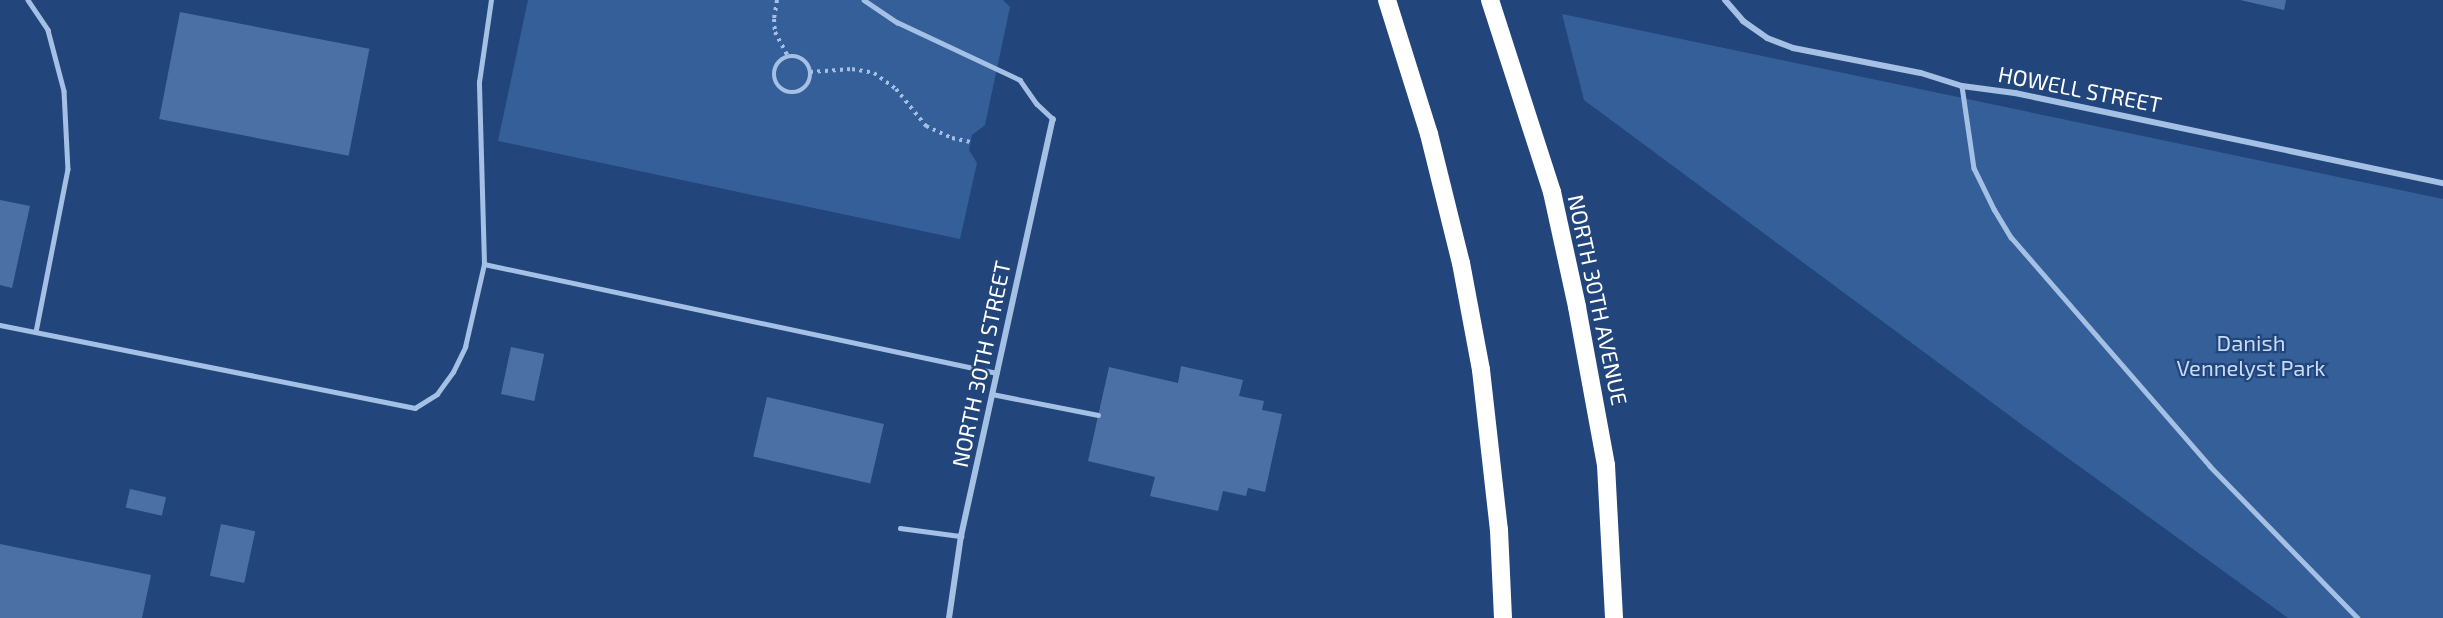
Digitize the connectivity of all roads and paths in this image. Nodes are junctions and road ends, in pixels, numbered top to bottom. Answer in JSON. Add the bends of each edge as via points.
{"nodes":[{"id":1,"x":28,"y":0,"type":"edge"},
{"id":2,"x":492,"y":0,"type":"edge"},
{"id":3,"x":777,"y":0,"type":"edge"},
{"id":4,"x":864,"y":0,"type":"edge"},
{"id":5,"x":1387,"y":0,"type":"edge"},
{"id":6,"x":1490,"y":0,"type":"edge"},
{"id":7,"x":1725,"y":0,"type":"edge"},
{"id":8,"x":787,"y":56,"type":"junction"},
{"id":9,"x":810,"y":72,"type":"junction"},
{"id":10,"x":1962,"y":86,"type":"junction"},
{"id":11,"x":1053,"y":119,"type":"joint"},
{"id":12,"x":971,"y":142,"type":"dead end"},
{"id":13,"x":2443,"y":183,"type":"edge"},
{"id":14,"x":484,"y":264,"type":"junction"},
{"id":15,"x":0,"y":325,"type":"edge"},
{"id":16,"x":36,"y":332,"type":"junction"},
{"id":17,"x":997,"y":373,"type":"junction"},
{"id":18,"x":992,"y":394,"type":"junction"},
{"id":19,"x":1098,"y":415,"type":"dead end"},
{"id":20,"x":900,"y":528,"type":"dead end"},
{"id":21,"x":961,"y":536,"type":"junction"},
{"id":22,"x":949,"y":618,"type":"edge"},
{"id":23,"x":1503,"y":618,"type":"edge"},
{"id":24,"x":1614,"y":618,"type":"edge"},
{"id":25,"x":2358,"y":618,"type":"edge"}],
"edges":[{"from":1,"to":16,"type":"lane","via":[[48,30],[64,91],[68,169]]},
{"from":2,"to":14,"type":"lane","via":[[479,82]]},
{"from":3,"to":8,"type":"path","via":[[775,32]]},
{"from":4,"to":11,"type":"lane","via":[[897,22],[1020,80]]},
{"from":5,"to":23,"type":"highway","via":[[1434,156],[1482,370],[1499,530]]},
{"from":6,"to":24,"type":"highway","name":"NORTH 30TH AVENUE","via":[[1552,192],[1577,307],[1606,465]]},
{"from":7,"to":10,"type":"street","name":"HOWELL STREET","via":[[1743,21],[1767,38],[1793,48],[1921,73]]},
{"from":8,"to":9,"type":"path","via":[[805,60]]},
{"from":8,"to":9,"type":"path","via":[[777,62],[773,73],[781,89],[798,91],[807,83]]},
{"from":9,"to":12,"type":"path","via":[[852,69],[874,73],[896,89],[926,126]]},
{"from":10,"to":13,"type":"street","name":"HOWELL STREET","via":[[2015,93]]},
{"from":10,"to":25,"type":"lane","via":[[1974,168],[2011,237],[2210,466]]},
{"from":11,"to":17,"type":"street","name":"NORTH 30TH STREET"},
{"from":14,"to":16,"type":"lane","via":[[461,356],[437,394],[415,408]]},
{"from":14,"to":17,"type":"lane"},
{"from":15,"to":16,"type":"lane"},
{"from":17,"to":18,"type":"street","name":"NORTH 30TH STREET"},
{"from":18,"to":19,"type":"lane"},
{"from":18,"to":21,"type":"street","name":"NORTH 30TH STREET"},
{"from":20,"to":21,"type":"lane"},
{"from":21,"to":22,"type":"street","name":"NORTH 30TH STREET"}]}
